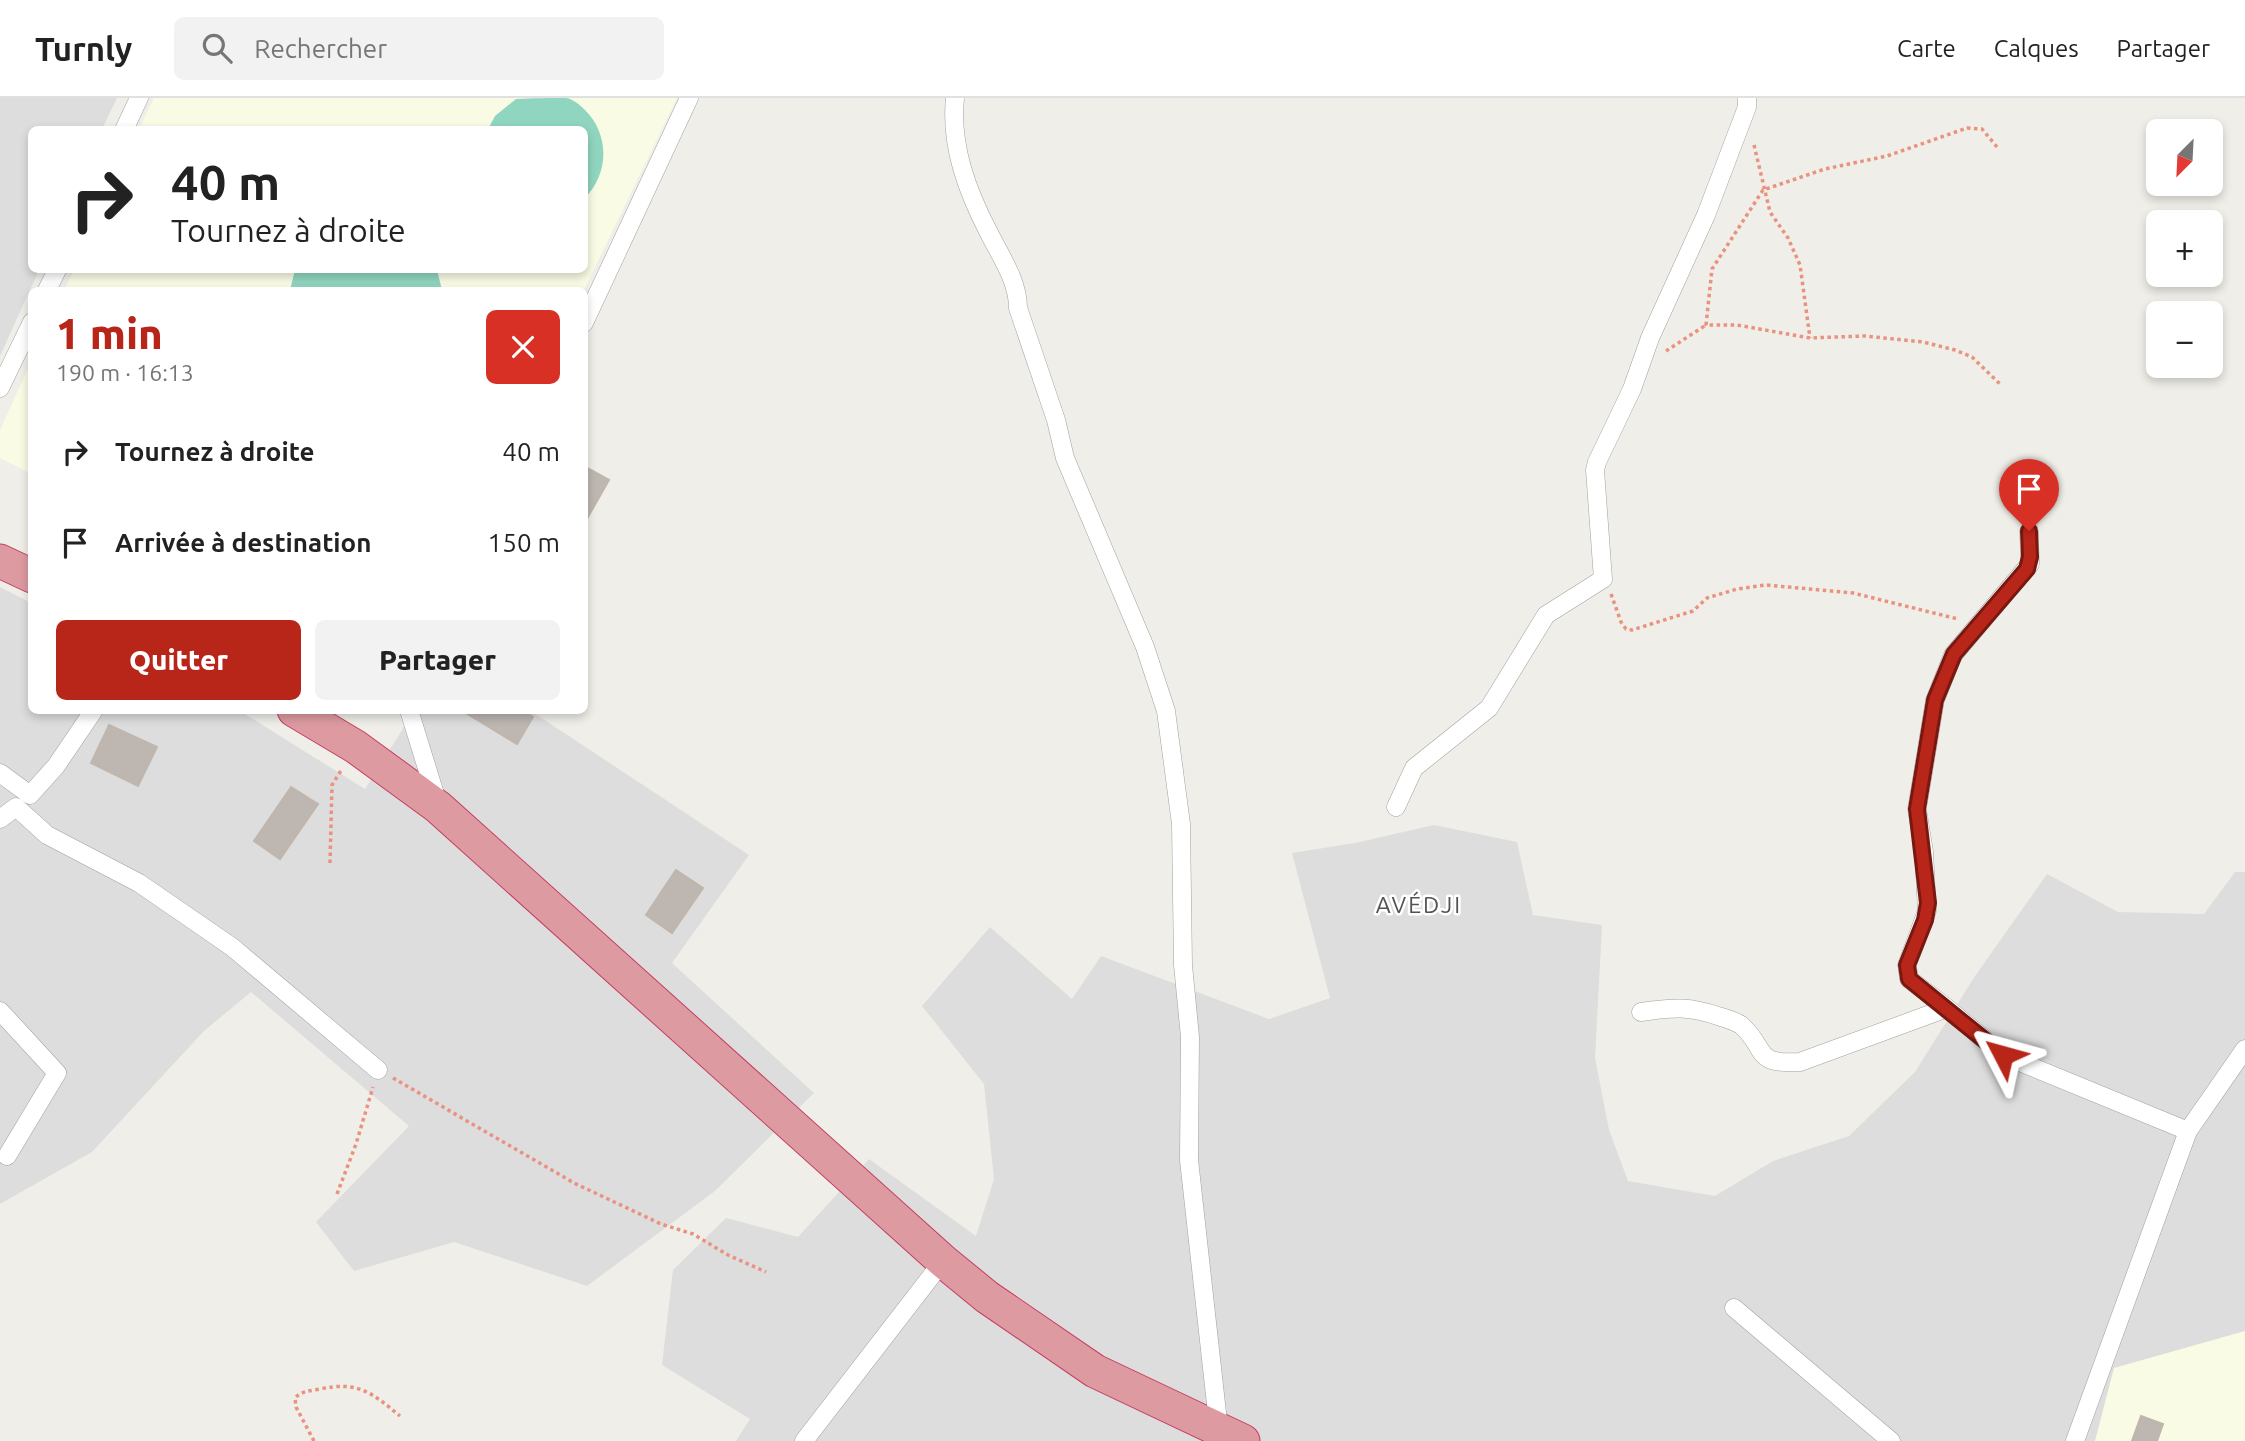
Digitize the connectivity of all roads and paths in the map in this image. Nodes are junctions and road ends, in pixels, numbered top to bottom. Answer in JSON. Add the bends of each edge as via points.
{"nodes":[{"id":1,"x":139,"y":98,"type":"edge"},
{"id":2,"x":689,"y":98,"type":"edge"},
{"id":3,"x":955,"y":98,"type":"edge"},
{"id":4,"x":1747,"y":103,"type":"edge"},
{"id":5,"x":126,"y":126,"type":"edge"},
{"id":6,"x":1997,"y":147,"type":"dead end"},
{"id":7,"x":1763,"y":190,"type":"junction"},
{"id":8,"x":588,"y":314,"type":"edge"},
{"id":9,"x":28,"y":330,"type":"edge"},
{"id":10,"x":1810,"y":338,"type":"junction"},
{"id":11,"x":2001,"y":385,"type":"dead end"},
{"id":12,"x":0,"y":388,"type":"edge"},
{"id":13,"x":2029,"y":531,"type":"dead end"},
{"id":14,"x":0,"y":561,"type":"edge"},
{"id":15,"x":28,"y":574,"type":"edge"},
{"id":16,"x":1603,"y":579,"type":"junction"},
{"id":17,"x":1981,"y":625,"type":"junction"},
{"id":18,"x":91,"y":714,"type":"edge"},
{"id":19,"x":301,"y":714,"type":"edge"},
{"id":20,"x":410,"y":714,"type":"edge"},
{"id":21,"x":0,"y":773,"type":"edge"},
{"id":22,"x":337,"y":777,"type":"dead end"},
{"id":23,"x":23,"y":801,"type":"junction"},
{"id":24,"x":438,"y":807,"type":"junction"},
{"id":25,"x":1396,"y":807,"type":"dead end"},
{"id":26,"x":0,"y":819,"type":"edge"},
{"id":27,"x":330,"y":863,"type":"dead end"},
{"id":28,"x":1947,"y":1008,"type":"junction"},
{"id":29,"x":0,"y":1011,"type":"edge"},
{"id":30,"x":1641,"y":1012,"type":"dead end"},
{"id":31,"x":2245,"y":1049,"type":"edge"},
{"id":32,"x":378,"y":1070,"type":"junction"},
{"id":33,"x":2188,"y":1131,"type":"junction"},
{"id":34,"x":7,"y":1156,"type":"dead end"},
{"id":35,"x":337,"y":1194,"type":"dead end"},
{"id":36,"x":943,"y":1261,"type":"junction"},
{"id":37,"x":766,"y":1272,"type":"dead end"},
{"id":38,"x":1734,"y":1308,"type":"dead end"},
{"id":39,"x":400,"y":1416,"type":"dead end"},
{"id":40,"x":1231,"y":1436,"type":"edge"},
{"id":41,"x":314,"y":1441,"type":"edge"},
{"id":42,"x":804,"y":1441,"type":"edge"},
{"id":43,"x":1891,"y":1441,"type":"edge"},
{"id":44,"x":2075,"y":1441,"type":"edge"}],
"edges":[{"from":1,"to":5,"type":"street"},
{"from":2,"to":8,"type":"street"},
{"from":3,"to":40,"type":"street","via":[[953,133],[959,159],[1018,294],[1019,314],[1065,458],[1145,647],[1167,711],[1181,824],[1183,965],[1190,1037],[1189,1160]]},
{"from":4,"to":7,"type":"path"},
{"from":4,"to":16,"type":"street","via":[[1706,215],[1597,462]]},
{"from":6,"to":7,"type":"path","via":[[1982,129],[1967,128],[1887,156],[1825,169]]},
{"from":7,"to":10,"type":"path","via":[[1800,265]]},
{"from":7,"to":10,"type":"path","via":[[1712,269],[1706,325],[1737,325]]},
{"from":9,"to":12,"type":"street"},
{"from":10,"to":11,"type":"path","via":[[1865,336],[1955,349],[1972,357]]},
{"from":13,"to":17,"type":"street","via":[[2030,564]]},
{"from":14,"to":15,"type":"highway"},
{"from":16,"to":17,"type":"path","via":[[1626,629],[1693,611],[1707,598],[1766,586],[1853,593]]},
{"from":16,"to":25,"type":"street","via":[[1545,615],[1489,708],[1414,768]]},
{"from":17,"to":28,"type":"street","via":[[1954,654],[1944,674],[1917,801],[1928,903],[1907,973]]},
{"from":18,"to":23,"type":"street","via":[[56,766]]},
{"from":19,"to":24,"type":"highway","via":[[356,747]]},
{"from":20,"to":24,"type":"street"},
{"from":21,"to":23,"type":"street"},
{"from":22,"to":27,"type":"path","via":[[332,785]]},
{"from":23,"to":26,"type":"street"},
{"from":23,"to":32,"type":"street","via":[[47,835],[139,883],[232,947]]},
{"from":24,"to":36,"type":"highway"},
{"from":28,"to":30,"type":"street","via":[[1800,1062],[1780,1063],[1761,1053],[1735,1021],[1696,1008]]},
{"from":28,"to":33,"type":"street","via":[[2003,1055]]},
{"from":29,"to":34,"type":"street","via":[[57,1073]]},
{"from":31,"to":33,"type":"street"},
{"from":32,"to":35,"type":"path"},
{"from":32,"to":37,"type":"path","via":[[574,1183],[693,1234]]},
{"from":33,"to":44,"type":"street"},
{"from":36,"to":40,"type":"highway","via":[[1095,1371]]},
{"from":36,"to":42,"type":"street"},
{"from":38,"to":43,"type":"street"},
{"from":39,"to":41,"type":"path","via":[[374,1394],[342,1384],[300,1393],[296,1407]]}]}
